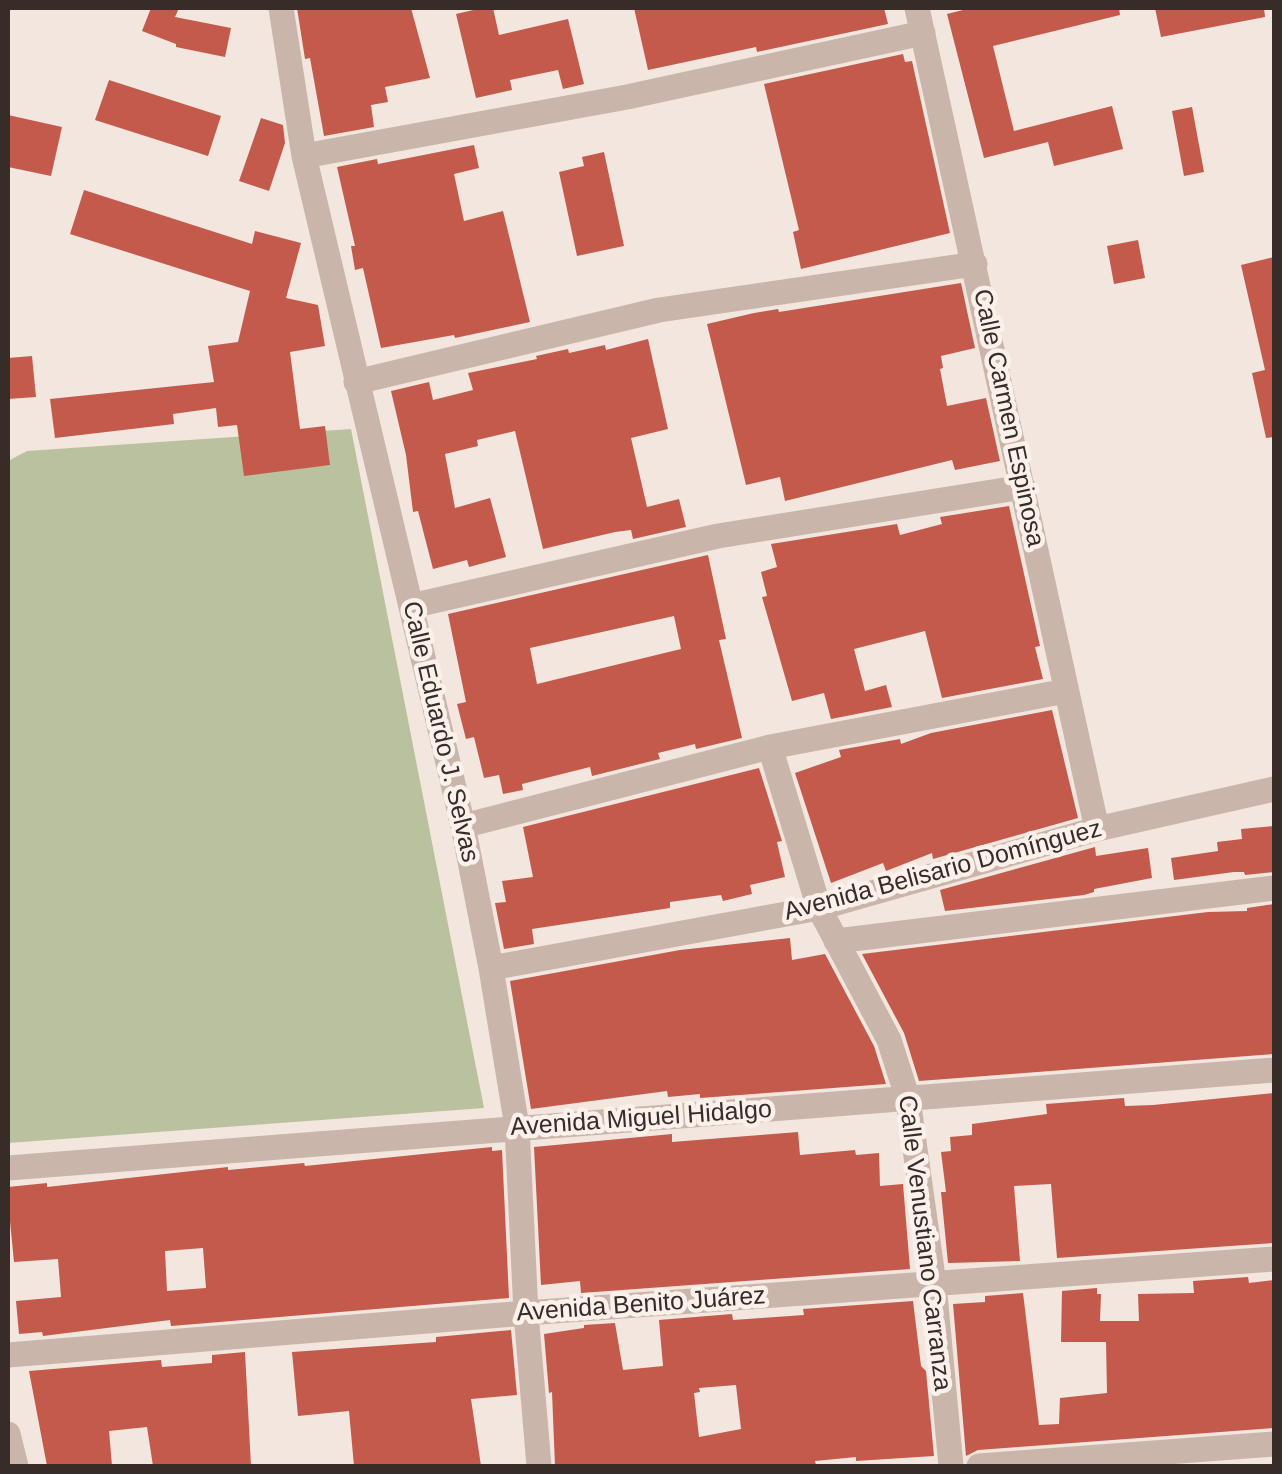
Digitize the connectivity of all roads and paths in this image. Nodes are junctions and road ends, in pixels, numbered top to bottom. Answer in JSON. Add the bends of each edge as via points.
{"nodes":[{"id":1,"x":281,"y":8,"type":"edge"},
{"id":2,"x":916,"y":8,"type":"edge"},
{"id":3,"x":923,"y":33,"type":"junction"},
{"id":4,"x":304,"y":156,"type":"junction"},
{"id":5,"x":975,"y":264,"type":"junction"},
{"id":6,"x":356,"y":382,"type":"junction"},
{"id":7,"x":1022,"y":487,"type":"junction"},
{"id":8,"x":410,"y":606,"type":"junction"},
{"id":9,"x":1066,"y":690,"type":"junction"},
{"id":10,"x":770,"y":746,"type":"junction"},
{"id":11,"x":1274,"y":789,"type":"edge"},
{"id":12,"x":463,"y":826,"type":"junction"},
{"id":13,"x":1096,"y":830,"type":"junction"},
{"id":14,"x":1274,"y":888,"type":"edge"},
{"id":15,"x":819,"y":908,"type":"junction"},
{"id":16,"x":836,"y":941,"type":"junction"},
{"id":17,"x":491,"y":968,"type":"junction"},
{"id":18,"x":1274,"y":1070,"type":"edge"},
{"id":19,"x":908,"y":1100,"type":"junction"},
{"id":20,"x":516,"y":1127,"type":"junction"},
{"id":21,"x":8,"y":1168,"type":"edge"},
{"id":22,"x":1274,"y":1259,"type":"edge"},
{"id":23,"x":934,"y":1284,"type":"junction"},
{"id":24,"x":526,"y":1314,"type":"junction"},
{"id":25,"x":8,"y":1356,"type":"edge"},
{"id":26,"x":8,"y":1434,"type":"edge"},
{"id":27,"x":1274,"y":1444,"type":"edge"},
{"id":28,"x":16,"y":1466,"type":"edge"},
{"id":29,"x":539,"y":1466,"type":"edge"},
{"id":30,"x":950,"y":1466,"type":"edge"},
{"id":31,"x":978,"y":1466,"type":"edge"}],
"edges":[{"from":1,"to":4,"type":"street","name":"Calle Eduardo J. Selvas"},
{"from":2,"to":3,"type":"street","name":"Calle Carmen Espinosa"},
{"from":3,"to":4,"type":"street","via":[[627,97]]},
{"from":3,"to":5,"type":"street","name":"Calle Carmen Espinosa"},
{"from":4,"to":6,"type":"street","name":"Calle Eduardo J. Selvas"},
{"from":5,"to":6,"type":"street","via":[[660,310]]},
{"from":5,"to":7,"type":"street","name":"Calle Carmen Espinosa"},
{"from":6,"to":8,"type":"street","name":"Calle Eduardo J. Selvas"},
{"from":7,"to":8,"type":"street","via":[[718,536]]},
{"from":7,"to":9,"type":"street","name":"Calle Carmen Espinosa"},
{"from":8,"to":12,"type":"street","name":"Calle Eduardo J. Selvas"},
{"from":9,"to":10,"type":"street"},
{"from":9,"to":13,"type":"street","name":"Calle Carmen Espinosa"},
{"from":10,"to":12,"type":"street"},
{"from":10,"to":15,"type":"street","name":"Calle Venustiano Carranza"},
{"from":11,"to":13,"type":"street","name":"Avenida Belisario Domínguez"},
{"from":12,"to":17,"type":"street","name":"Calle Eduardo J. Selvas"},
{"from":13,"to":15,"type":"street","name":"Avenida Belisario Domínguez"},
{"from":14,"to":16,"type":"street"},
{"from":15,"to":16,"type":"street","name":"Calle Venustiano Carranza"},
{"from":15,"to":17,"type":"street","name":"Avenida Belisario Domínguez"},
{"from":16,"to":19,"type":"street","name":"Calle Venustiano Carranza","via":[[889,1040]]},
{"from":17,"to":20,"type":"street","name":"Calle Eduardo J. Selvas"},
{"from":18,"to":19,"type":"street","name":"Avenida Miguel Hidalgo"},
{"from":19,"to":20,"type":"street","name":"Avenida Miguel Hidalgo"},
{"from":19,"to":23,"type":"street","name":"Calle Venustiano Carranza"},
{"from":20,"to":21,"type":"street","name":"Avenida Miguel Hidalgo"},
{"from":20,"to":24,"type":"street","name":"Calle Eduardo J. Selvas"},
{"from":22,"to":23,"type":"street","name":"Avenida Benito Juárez"},
{"from":23,"to":24,"type":"street","name":"Avenida Benito Juárez"},
{"from":23,"to":30,"type":"street","name":"Calle Venustiano Carranza"},
{"from":24,"to":25,"type":"street","name":"Avenida Benito Juárez"},
{"from":24,"to":29,"type":"street","name":"Calle Eduardo J. Selvas"},
{"from":26,"to":28,"type":"street"},
{"from":27,"to":31,"type":"street"}]}
